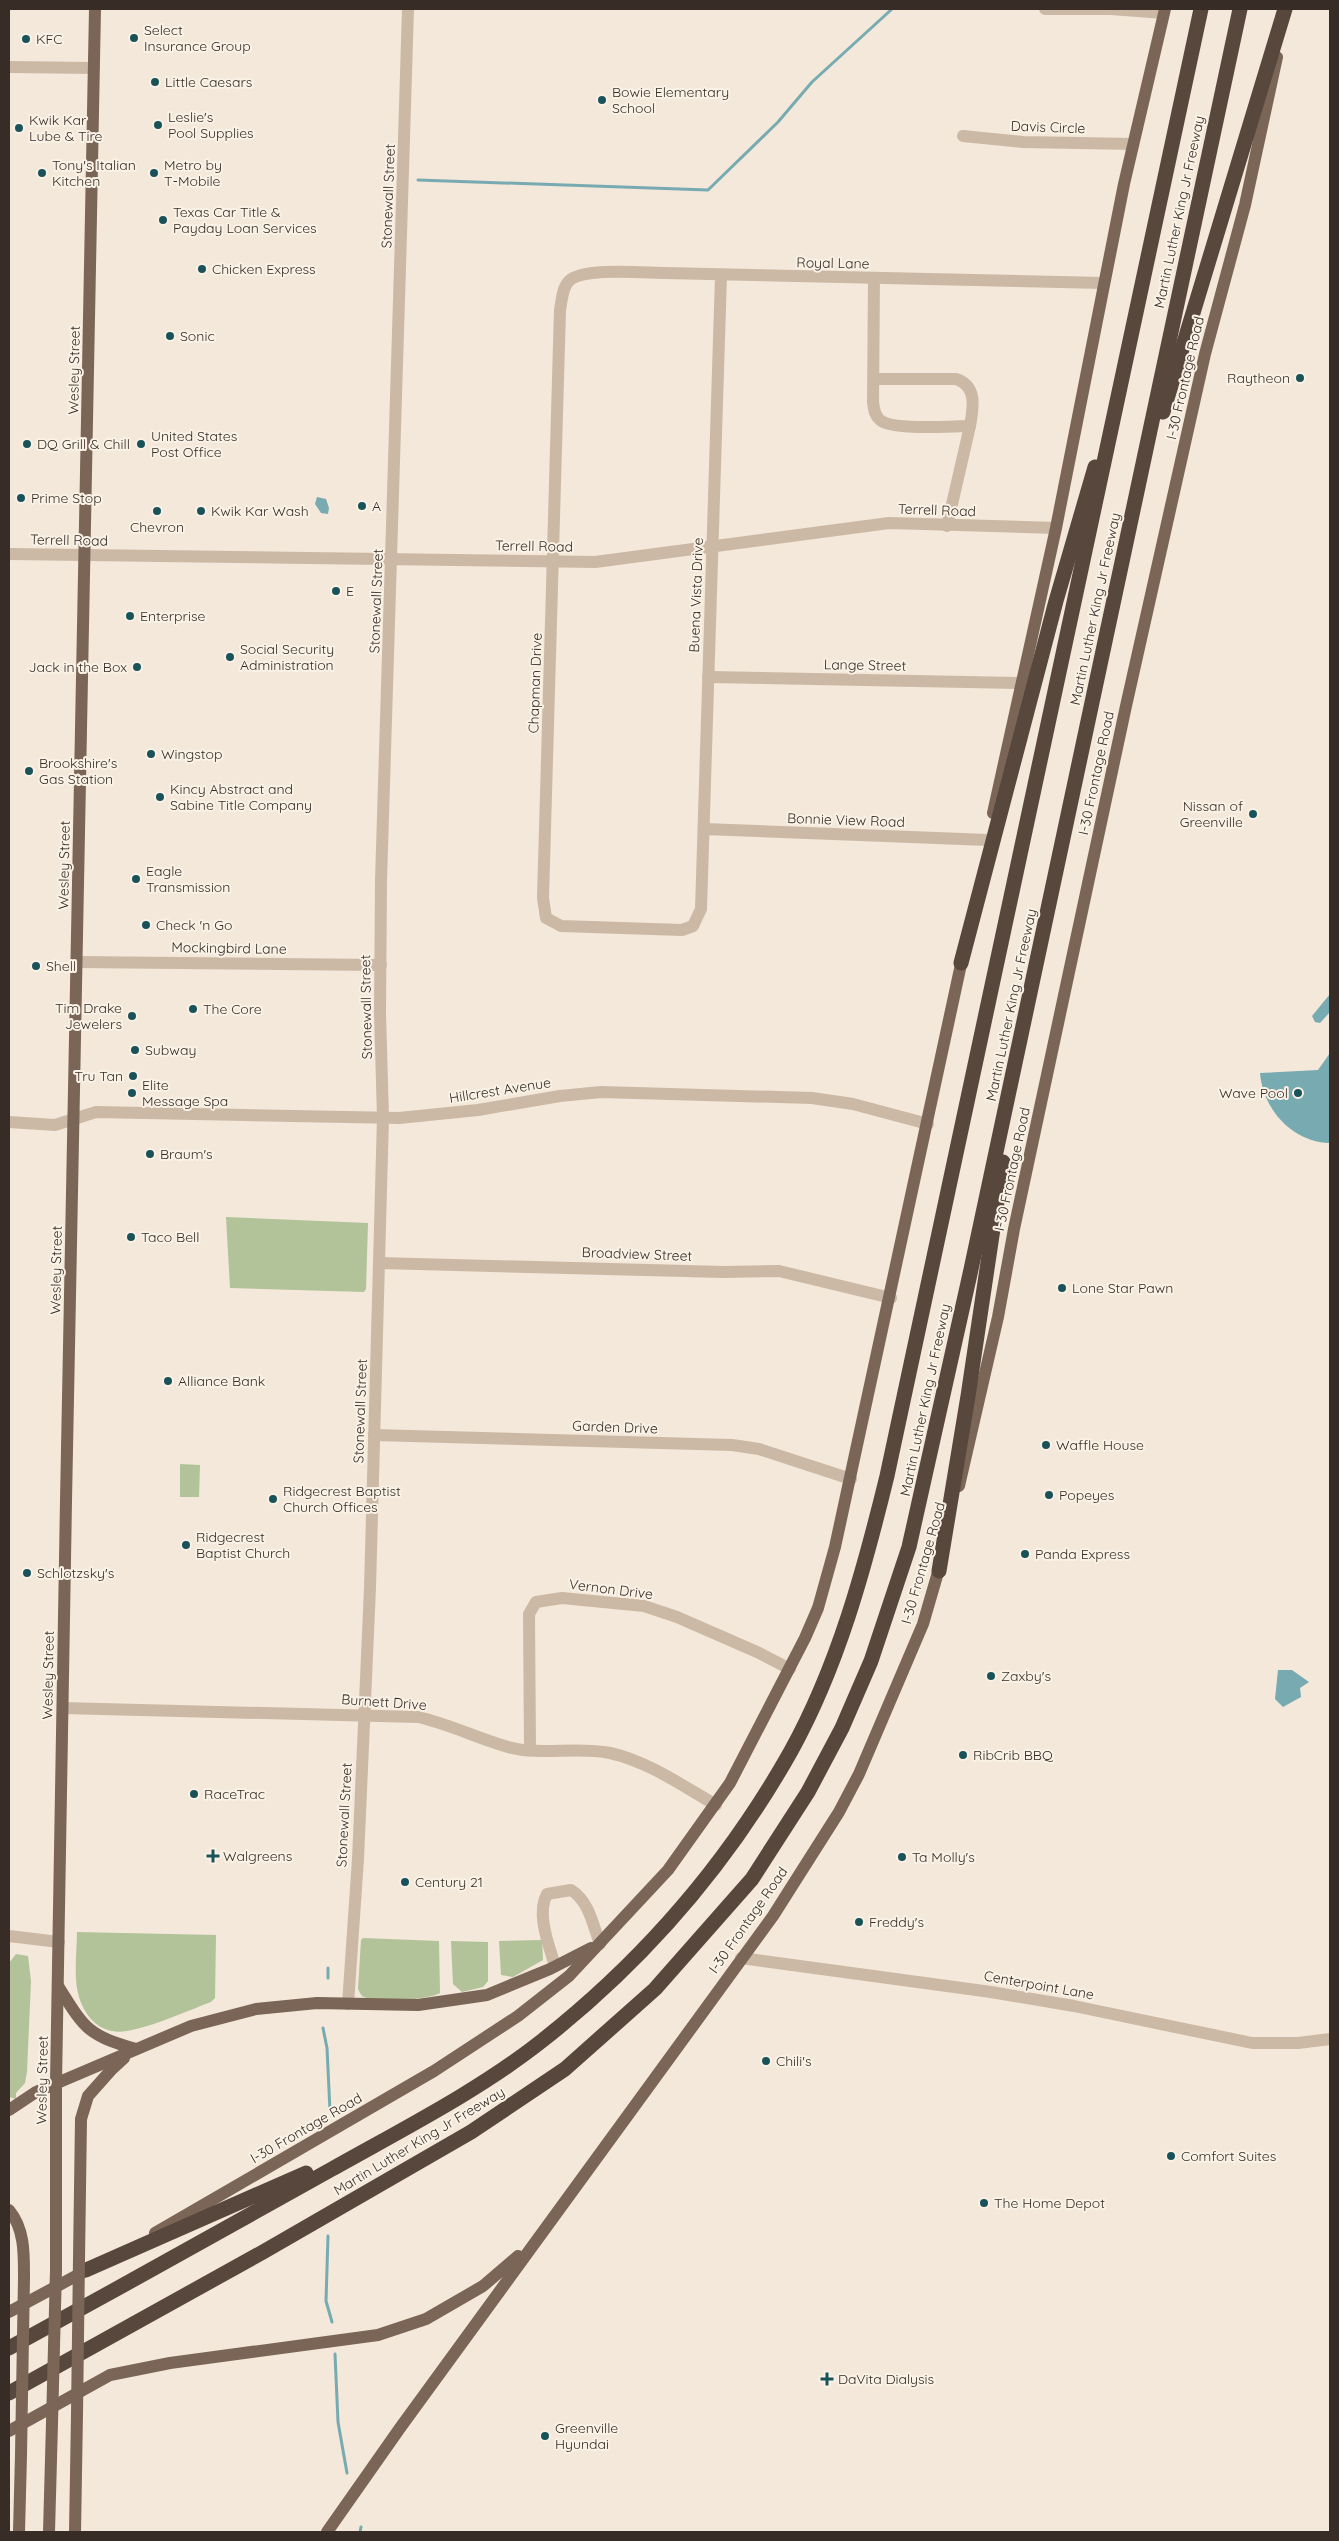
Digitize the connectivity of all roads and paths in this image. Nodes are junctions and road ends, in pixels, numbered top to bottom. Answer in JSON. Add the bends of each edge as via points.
{"nodes":[{"id":1,"x":95,"y":9,"type":"edge"},
{"id":2,"x":408,"y":9,"type":"edge"},
{"id":3,"x":1045,"y":9,"type":"edge"},
{"id":4,"x":1201,"y":9,"type":"edge"},
{"id":5,"x":1240,"y":9,"type":"edge"},
{"id":6,"x":1286,"y":9,"type":"edge"},
{"id":7,"x":1164,"y":11,"type":"edge"},
{"id":8,"x":9,"y":67,"type":"edge"},
{"id":9,"x":94,"y":68,"type":"junction"},
{"id":10,"x":963,"y":136,"type":"dead end"},
{"id":11,"x":1133,"y":144,"type":"junction"},
{"id":12,"x":721,"y":276,"type":"junction"},
{"id":13,"x":874,"y":279,"type":"junction"},
{"id":14,"x":1104,"y":283,"type":"junction"},
{"id":15,"x":565,"y":286,"type":"joint"},
{"id":16,"x":1131,"y":341,"type":"junction"},
{"id":17,"x":874,"y":378,"type":"junction"},
{"id":18,"x":970,"y":426,"type":"junction"},
{"id":19,"x":1133,"y":512,"type":"junction"},
{"id":20,"x":947,"y":526,"type":"junction"},
{"id":21,"x":1056,"y":528,"type":"junction"},
{"id":22,"x":713,"y":545,"type":"junction"},
{"id":23,"x":9,"y":554,"type":"edge"},
{"id":24,"x":85,"y":556,"type":"junction"},
{"id":25,"x":392,"y":559,"type":"junction"},
{"id":26,"x":554,"y":561,"type":"junction"},
{"id":27,"x":708,"y":677,"type":"junction"},
{"id":28,"x":1021,"y":683,"type":"junction"},
{"id":29,"x":704,"y":829,"type":"junction"},
{"id":30,"x":988,"y":840,"type":"junction"},
{"id":31,"x":699,"y":915,"type":"joint"},
{"id":32,"x":77,"y":962,"type":"junction"},
{"id":33,"x":962,"y":963,"type":"junction"},
{"id":34,"x":381,"y":965,"type":"junction"},
{"id":35,"x":1025,"y":1016,"type":"junction"},
{"id":36,"x":383,"y":1117,"type":"junction"},
{"id":37,"x":74,"y":1119,"type":"junction"},
{"id":38,"x":9,"y":1122,"type":"edge"},
{"id":39,"x":928,"y":1124,"type":"junction"},
{"id":40,"x":379,"y":1263,"type":"junction"},
{"id":41,"x":891,"y":1298,"type":"junction"},
{"id":42,"x":374,"y":1435,"type":"junction"},
{"id":43,"x":851,"y":1479,"type":"junction"},
{"id":44,"x":939,"y":1571,"type":"junction"},
{"id":45,"x":790,"y":1669,"type":"junction"},
{"id":46,"x":63,"y":1708,"type":"junction"},
{"id":47,"x":364,"y":1714,"type":"junction"},
{"id":48,"x":530,"y":1750,"type":"junction"},
{"id":49,"x":716,"y":1805,"type":"junction"},
{"id":50,"x":9,"y":1936,"type":"edge"},
{"id":51,"x":59,"y":1942,"type":"junction"},
{"id":52,"x":600,"y":1944,"type":"junction"},
{"id":53,"x":741,"y":1958,"type":"junction"},
{"id":54,"x":556,"y":1966,"type":"junction"},
{"id":55,"x":58,"y":1986,"type":"junction"},
{"id":56,"x":348,"y":2004,"type":"junction"},
{"id":57,"x":1330,"y":2038,"type":"edge"},
{"id":58,"x":136,"y":2049,"type":"junction"},
{"id":59,"x":56,"y":2083,"type":"junction"},
{"id":60,"x":9,"y":2110,"type":"edge"},
{"id":61,"x":390,"y":2137,"type":"junction"},
{"id":62,"x":9,"y":2210,"type":"edge"},
{"id":63,"x":537,"y":2239,"type":"junction"},
{"id":64,"x":82,"y":2265,"type":"junction"},
{"id":65,"x":9,"y":2312,"type":"edge"},
{"id":66,"x":9,"y":2348,"type":"edge"},
{"id":67,"x":9,"y":2392,"type":"edge"},
{"id":68,"x":9,"y":2431,"type":"edge"},
{"id":69,"x":19,"y":2532,"type":"edge"},
{"id":70,"x":49,"y":2532,"type":"edge"},
{"id":71,"x":75,"y":2532,"type":"edge"},
{"id":72,"x":327,"y":2532,"type":"edge"}],
"edges":[{"from":1,"to":9,"type":"main road","name":"Wesley Street"},
{"from":2,"to":25,"type":"street","name":"Stonewall Street"},
{"from":3,"to":7,"type":"street"},
{"from":4,"to":16,"type":"highway","name":"Martin Luther King Jr Freeway"},
{"from":5,"to":19,"type":"highway","name":"Martin Luther King Jr Freeway"},
{"from":6,"to":19,"type":"highway"},
{"from":6,"to":44,"type":"main road","name":"I-30 Frontage Road","via":[[1245,205],[1205,354],[1126,706],[998,1317]]},
{"from":7,"to":11,"type":"main road","name":"I-30 Frontage Road"},
{"from":8,"to":9,"type":"street"},
{"from":9,"to":24,"type":"main road","name":"Wesley Street"},
{"from":10,"to":11,"type":"street","name":"Davis Circle","via":[[1023,142]]},
{"from":11,"to":14,"type":"main road","name":"I-30 Frontage Road"},
{"from":12,"to":13,"type":"street","name":"Royal Lane"},
{"from":12,"to":15,"type":"street","name":"Royal Lane","via":[[601,273],[580,275]]},
{"from":12,"to":22,"type":"street","name":"Buena Vista Drive"},
{"from":13,"to":14,"type":"street","name":"Royal Lane"},
{"from":13,"to":17,"type":"street"},
{"from":14,"to":21,"type":"main road","name":"I-30 Frontage Road"},
{"from":15,"to":26,"type":"street","name":"Chapman Drive","via":[[560,310]]},
{"from":16,"to":33,"type":"highway","via":[[1056,601]]},
{"from":16,"to":61,"type":"highway","name":"Martin Luther King Jr Freeway","via":[[888,1476],[855,1595],[816,1698],[791,1750],[752,1813],[710,1872],[660,1932],[581,2009],[503,2069]]},
{"from":17,"to":18,"type":"street","via":[[875,413],[884,423],[901,427]]},
{"from":17,"to":18,"type":"street","via":[[962,381],[973,397]]},
{"from":18,"to":20,"type":"street"},
{"from":19,"to":35,"type":"highway","name":"Martin Luther King Jr Freeway"},
{"from":20,"to":21,"type":"street","name":"Terrell Road"},
{"from":20,"to":22,"type":"street","name":"Terrell Road","via":[[889,523]]},
{"from":21,"to":28,"type":"main road","name":"I-30 Frontage Road"},
{"from":22,"to":26,"type":"street","name":"Terrell Road","via":[[595,562]]},
{"from":22,"to":27,"type":"street","name":"Buena Vista Drive"},
{"from":23,"to":24,"type":"street","name":"Terrell Road"},
{"from":24,"to":25,"type":"street","name":"Terrell Road"},
{"from":24,"to":32,"type":"main road","name":"Wesley Street"},
{"from":25,"to":26,"type":"street","name":"Terrell Road"},
{"from":25,"to":34,"type":"street","name":"Stonewall Street"},
{"from":26,"to":31,"type":"street","name":"Chapman Drive","via":[[542,898],[546,918],[561,926],[575,928],[682,930],[693,926]]},
{"from":27,"to":28,"type":"street","name":"Lange Street"},
{"from":27,"to":29,"type":"street","name":"Buena Vista Drive"},
{"from":28,"to":30,"type":"main road","name":"I-30 Frontage Road"},
{"from":29,"to":30,"type":"street","name":"Bonnie View Road"},
{"from":29,"to":31,"type":"street","name":"Buena Vista Drive"},
{"from":30,"to":33,"type":"main road","name":"I-30 Frontage Road"},
{"from":32,"to":34,"type":"street","name":"Mockingbird Lane"},
{"from":32,"to":37,"type":"main road","name":"Wesley Street"},
{"from":33,"to":39,"type":"main road","name":"I-30 Frontage Road"},
{"from":34,"to":36,"type":"street","name":"Stonewall Street"},
{"from":35,"to":44,"type":"highway"},
{"from":35,"to":67,"type":"highway","name":"Martin Luther King Jr Freeway","via":[[909,1547],[875,1652],[842,1728],[804,1798],[752,1879],[654,1989],[565,2069],[471,2132],[263,2252]]},
{"from":36,"to":37,"type":"street","name":"Hillcrest Avenue","via":[[96,1112]]},
{"from":36,"to":39,"type":"street","name":"Hillcrest Avenue","via":[[443,1114],[601,1092],[812,1098],[853,1104]]},
{"from":36,"to":40,"type":"street","name":"Stonewall Street"},
{"from":37,"to":38,"type":"street","name":"Hillcrest Avenue","via":[[55,1125]]},
{"from":37,"to":46,"type":"main road","name":"Wesley Street"},
{"from":39,"to":41,"type":"main road","name":"I-30 Frontage Road"},
{"from":40,"to":41,"type":"street","name":"Broadview Street","via":[[779,1271]]},
{"from":40,"to":42,"type":"street","name":"Stonewall Street"},
{"from":41,"to":43,"type":"main road","name":"I-30 Frontage Road"},
{"from":42,"to":43,"type":"street","name":"Garden Drive","via":[[732,1445],[759,1449]]},
{"from":42,"to":47,"type":"street","name":"Stonewall Street"},
{"from":43,"to":45,"type":"main road","name":"I-30 Frontage Road","via":[[818,1608]]},
{"from":44,"to":53,"type":"main road","name":"I-30 Frontage Road","via":[[923,1624],[859,1774],[772,1916]]},
{"from":45,"to":48,"type":"street","name":"Vernon Drive","via":[[677,1617],[644,1606],[562,1598],[536,1602],[529,1614]]},
{"from":45,"to":49,"type":"main road","name":"I-30 Frontage Road"},
{"from":46,"to":47,"type":"street","name":"Burnett Drive"},
{"from":46,"to":51,"type":"main road","name":"Wesley Street"},
{"from":47,"to":48,"type":"street","name":"Burnett Drive","via":[[418,1717],[509,1747]]},
{"from":47,"to":56,"type":"street","name":"Stonewall Street"},
{"from":48,"to":49,"type":"street","name":"Burnett Drive","via":[[609,1753],[626,1758]]},
{"from":49,"to":52,"type":"main road","name":"I-30 Frontage Road","via":[[668,1870]]},
{"from":50,"to":51,"type":"street"},
{"from":51,"to":55,"type":"main road","name":"Wesley Street"},
{"from":52,"to":54,"type":"main road","name":"I-30 Frontage Road"},
{"from":52,"to":54,"type":"street","via":[[578,1894],[571,1890],[547,1894],[542,1903],[544,1921]]},
{"from":52,"to":64,"type":"main road","name":"I-30 Frontage Road","via":[[569,1976],[518,2016],[434,2071],[194,2212]]},
{"from":53,"to":57,"type":"street","name":"Centerpoint Lane","via":[[991,1992],[1252,2043],[1298,2043]]},
{"from":53,"to":63,"type":"main road","name":"I-30 Frontage Road"},
{"from":54,"to":56,"type":"main road","name":"I-30 Frontage Road","via":[[487,1995],[418,2005]]},
{"from":55,"to":58,"type":"main road","via":[[79,2020],[93,2033]]},
{"from":55,"to":59,"type":"main road","name":"Wesley Street"},
{"from":56,"to":58,"type":"main road","name":"I-30 Frontage Road","via":[[317,2003],[256,2009],[192,2026]]},
{"from":58,"to":59,"type":"main road","name":"I-30 Frontage Road"},
{"from":58,"to":64,"type":"main road","via":[[112,2069],[88,2096],[81,2119]]},
{"from":59,"to":60,"type":"main road","name":"I-30 Frontage Road"},
{"from":59,"to":70,"type":"main road","name":"Wesley Street","bridge":true,"via":[[56,2270]]},
{"from":61,"to":64,"type":"highway"},
{"from":61,"to":66,"type":"highway","name":"Martin Luther King Jr Freeway"},
{"from":62,"to":69,"type":"main road","bridge":true,"via":[[15,2217],[23,2244]]},
{"from":63,"to":68,"type":"main road","name":"I-30 Frontage Road","via":[[483,2286],[426,2318],[378,2335],[120,2372]]},
{"from":63,"to":72,"type":"main road","name":"I-30 Frontage Road"},
{"from":64,"to":65,"type":"main road","name":"I-30 Frontage Road"},
{"from":64,"to":71,"type":"main road","bridge":true}]}
